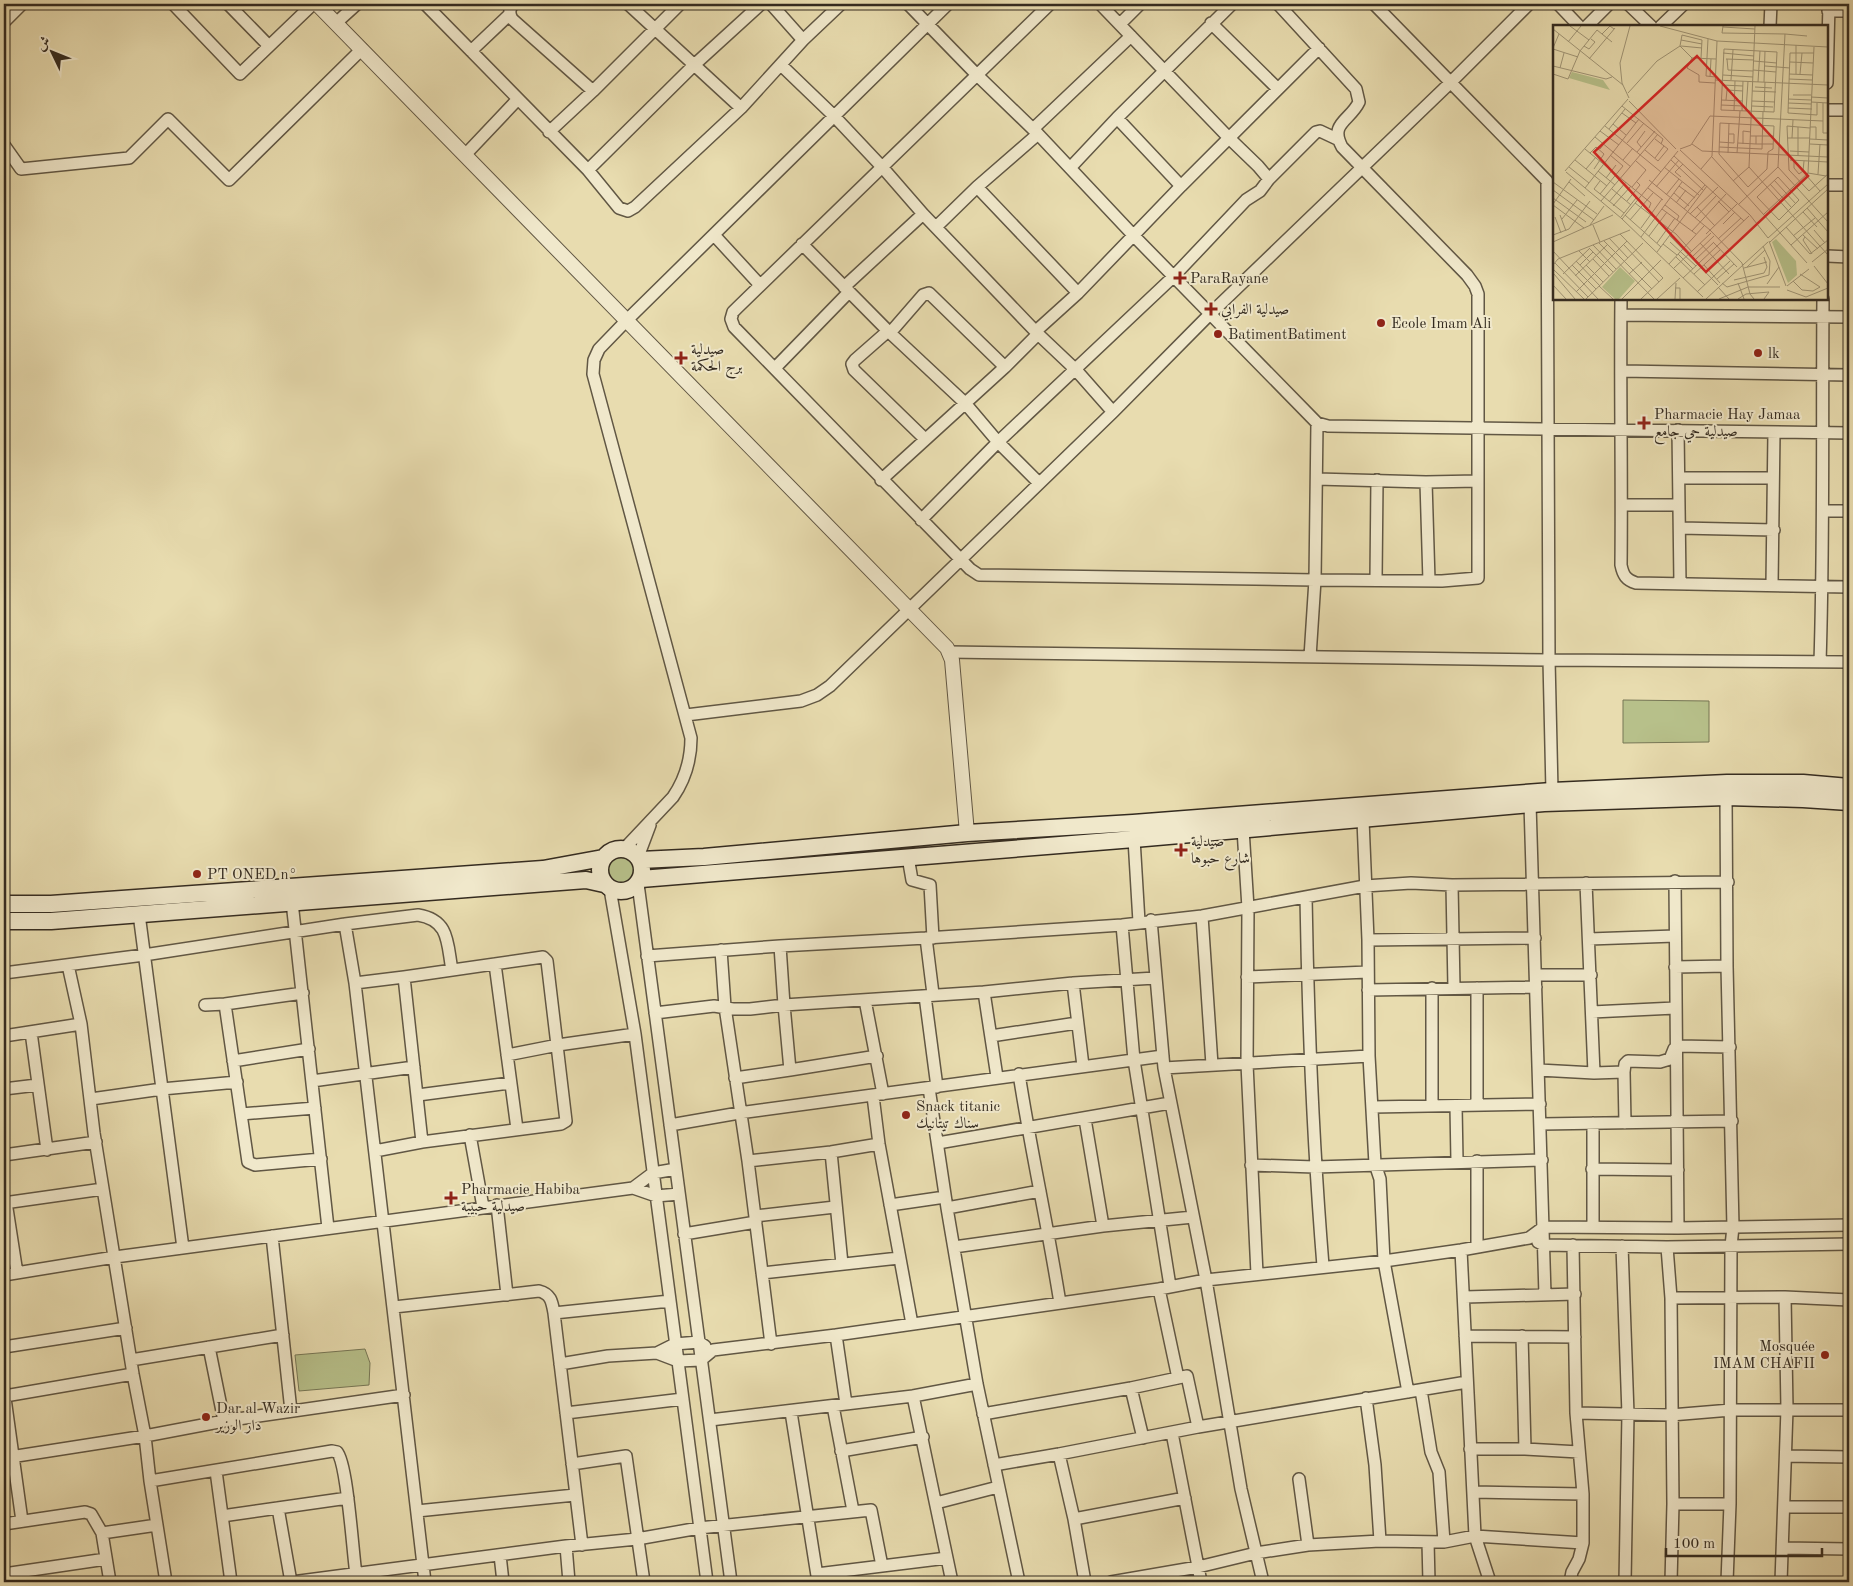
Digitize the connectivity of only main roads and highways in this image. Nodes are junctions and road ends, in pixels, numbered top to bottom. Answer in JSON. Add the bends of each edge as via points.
{"nodes":[{"id":1,"x":1849,"y":787,"type":"edge"},
{"id":2,"x":1849,"y":802,"type":"edge"},
{"id":3,"x":634,"y":855,"type":"junction"},
{"id":4,"x":603,"y":858,"type":"junction"},
{"id":5,"x":639,"y":881,"type":"junction"},
{"id":6,"x":607,"y":886,"type":"junction"},
{"id":7,"x":4,"y":904,"type":"edge"},
{"id":8,"x":4,"y":921,"type":"edge"}],
"edges":[{"from":1,"to":3,"type":"main road","via":[[1727,783],[1552,791],[967,833],[704,857]]},
{"from":2,"to":5,"type":"main road","via":[[1726,797],[1530,804]]},
{"from":3,"to":4,"type":"main road","via":[[613,851]]},
{"from":3,"to":5,"type":"main road","via":[[642,866]]},
{"from":4,"to":6,"type":"main road","via":[[600,875]]},
{"from":4,"to":7,"type":"main road","via":[[543,869],[51,904]]},
{"from":5,"to":6,"type":"main road","via":[[633,888],[622,892]]},
{"from":6,"to":8,"type":"main road","via":[[586,880],[51,921]]}]}
